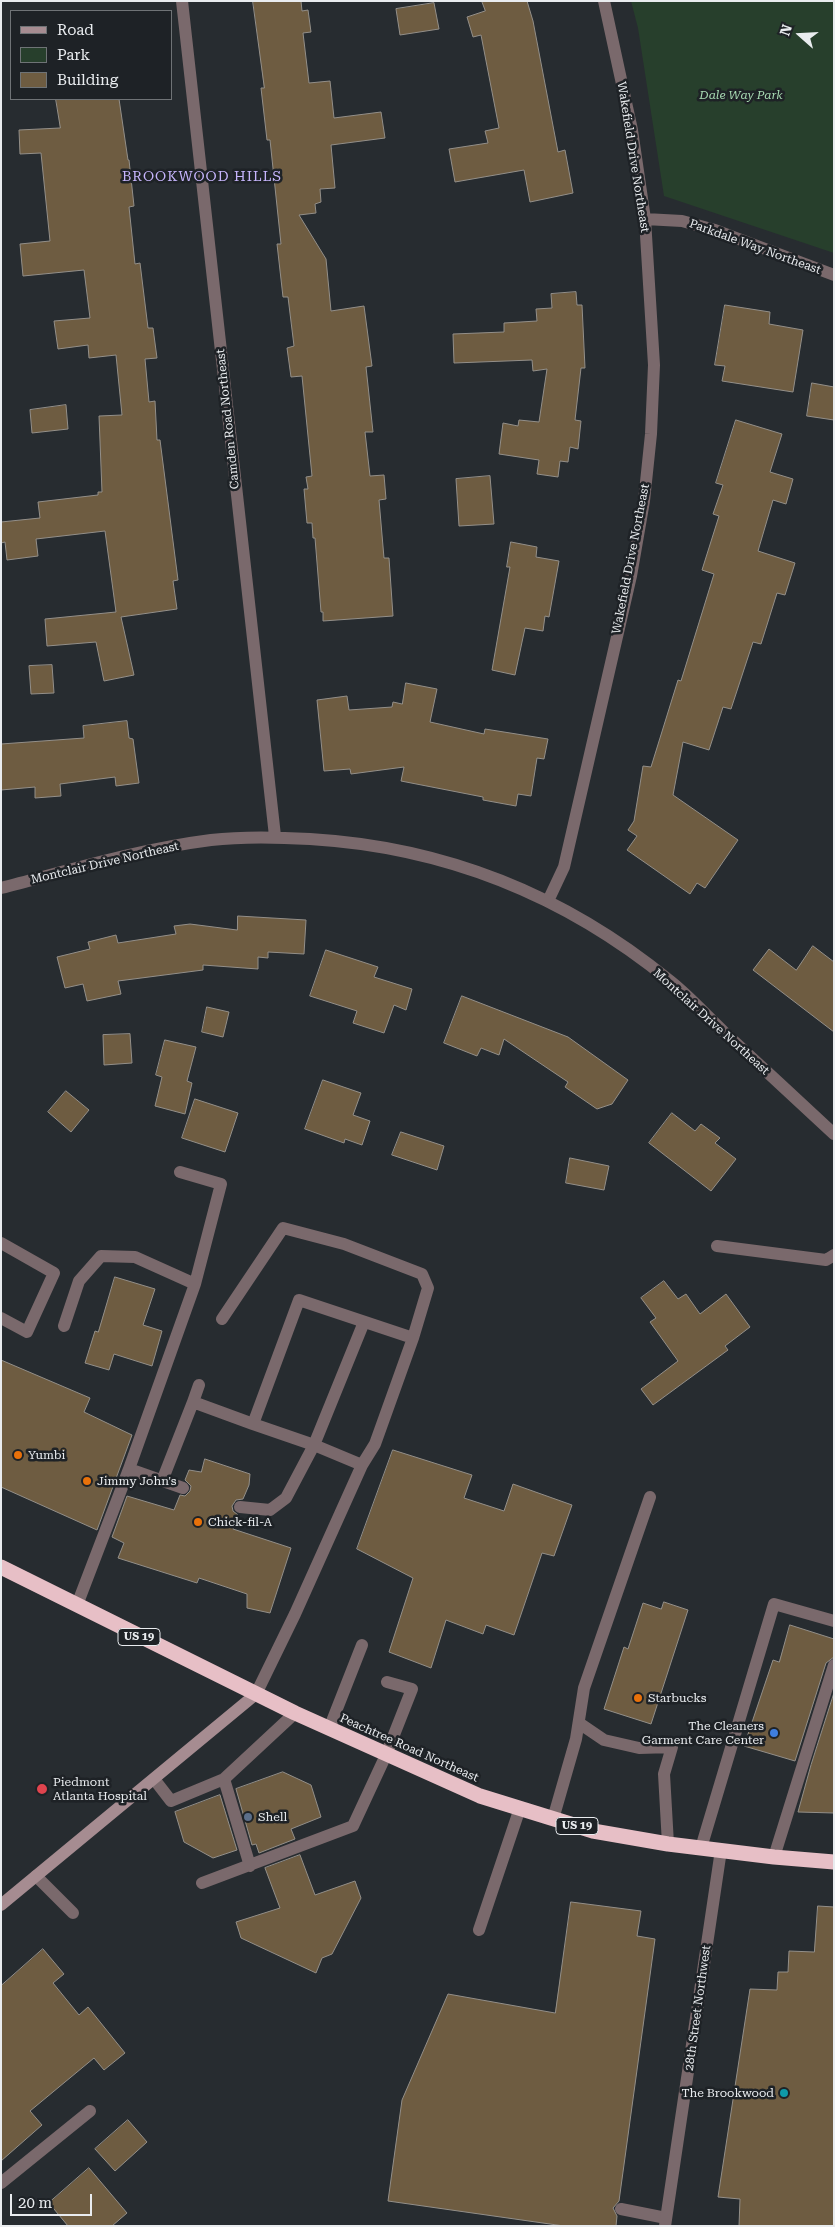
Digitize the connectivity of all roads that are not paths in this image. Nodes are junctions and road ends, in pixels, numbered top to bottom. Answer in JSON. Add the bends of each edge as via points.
{"nodes":[{"id":1,"x":182,"y":1,"type":"edge"},
{"id":2,"x":604,"y":1,"type":"edge"},
{"id":3,"x":645,"y":219,"type":"junction"},
{"id":4,"x":834,"y":275,"type":"edge"},
{"id":5,"x":274,"y":836,"type":"junction"},
{"id":6,"x":1,"y":888,"type":"edge"},
{"id":7,"x":548,"y":901,"type":"junction"},
{"id":8,"x":834,"y":1134,"type":"edge"},
{"id":9,"x":180,"y":1172,"type":"dead end"},
{"id":10,"x":1,"y":1244,"type":"edge"},
{"id":11,"x":718,"y":1246,"type":"dead end"},
{"id":12,"x":834,"y":1255,"type":"edge"},
{"id":13,"x":195,"y":1284,"type":"junction"},
{"id":14,"x":1,"y":1318,"type":"edge"},
{"id":15,"x":222,"y":1319,"type":"dead end"},
{"id":16,"x":364,"y":1322,"type":"junction"},
{"id":17,"x":64,"y":1326,"type":"dead end"},
{"id":18,"x":413,"y":1338,"type":"junction"},
{"id":19,"x":199,"y":1385,"type":"dead end"},
{"id":20,"x":193,"y":1402,"type":"junction"},
{"id":21,"x":253,"y":1424,"type":"junction"},
{"id":22,"x":314,"y":1445,"type":"junction"},
{"id":23,"x":362,"y":1465,"type":"junction"},
{"id":24,"x":129,"y":1469,"type":"junction"},
{"id":25,"x":162,"y":1481,"type":"junction"},
{"id":26,"x":182,"y":1488,"type":"dead end"},
{"id":27,"x":650,"y":1497,"type":"dead end"},
{"id":28,"x":240,"y":1507,"type":"dead end"},
{"id":29,"x":1,"y":1567,"type":"edge"},
{"id":30,"x":77,"y":1605,"type":"junction"},
{"id":31,"x":834,"y":1621,"type":"edge"},
{"id":32,"x":362,"y":1645,"type":"dead end"},
{"id":33,"x":834,"y":1666,"type":"edge"},
{"id":34,"x":387,"y":1682,"type":"dead end"},
{"id":35,"x":256,"y":1694,"type":"junction"},
{"id":36,"x":295,"y":1713,"type":"junction"},
{"id":37,"x":579,"y":1722,"type":"junction"},
{"id":38,"x":329,"y":1729,"type":"junction"},
{"id":39,"x":386,"y":1755,"type":"junction"},
{"id":40,"x":154,"y":1779,"type":"junction"},
{"id":41,"x":224,"y":1779,"type":"junction"},
{"id":42,"x":520,"y":1808,"type":"junction"},
{"id":43,"x":553,"y":1819,"type":"junction"},
{"id":44,"x":668,"y":1844,"type":"junction"},
{"id":45,"x":701,"y":1848,"type":"junction"},
{"id":46,"x":721,"y":1850,"type":"junction"},
{"id":47,"x":774,"y":1857,"type":"junction"},
{"id":48,"x":834,"y":1862,"type":"edge"},
{"id":49,"x":250,"y":1866,"type":"junction"},
{"id":50,"x":36,"y":1876,"type":"junction"},
{"id":51,"x":202,"y":1883,"type":"dead end"},
{"id":52,"x":1,"y":1905,"type":"edge"},
{"id":53,"x":73,"y":1912,"type":"dead end"},
{"id":54,"x":479,"y":1930,"type":"dead end"},
{"id":55,"x":90,"y":2110,"type":"dead end"},
{"id":56,"x":1,"y":2183,"type":"edge"},
{"id":57,"x":620,"y":2209,"type":"dead end"},
{"id":58,"x":666,"y":2222,"type":"edge"}],
"edges":[{"from":1,"to":5,"type":"street","name":"Camden Road Northeast"},
{"from":2,"to":3,"type":"street","name":"Wakefield Drive Northeast","via":[[632,130]]},
{"from":3,"to":4,"type":"street","name":"Parkdale Way Northeast","via":[[682,221],[714,230]]},
{"from":3,"to":7,"type":"street","name":"Wakefield Drive Northeast","via":[[654,365],[644,501],[631,576],[564,867]]},
{"from":5,"to":6,"type":"street","name":"Montclair Drive Northeast","via":[[152,849]]},
{"from":5,"to":7,"type":"street","name":"Montclair Drive Northeast","via":[[350,841],[419,854],[484,873]]},
{"from":7,"to":8,"type":"street","name":"Montclair Drive Northeast","via":[[612,937],[670,981]]},
{"from":9,"to":13,"type":"street","via":[[222,1184]]},
{"from":10,"to":14,"type":"street","via":[[54,1273],[26,1332]]},
{"from":11,"to":12,"type":"street","via":[[826,1260]]},
{"from":13,"to":17,"type":"street","via":[[135,1257],[101,1256],[79,1281]]},
{"from":13,"to":24,"type":"street"},
{"from":15,"to":18,"type":"street","via":[[283,1228],[344,1244],[422,1274],[428,1288]]},
{"from":16,"to":18,"type":"street"},
{"from":16,"to":21,"type":"street","via":[[299,1300]]},
{"from":16,"to":22,"type":"street"},
{"from":18,"to":23,"type":"street","via":[[375,1444]]},
{"from":19,"to":20,"type":"street"},
{"from":20,"to":21,"type":"street"},
{"from":20,"to":25,"type":"street"},
{"from":21,"to":22,"type":"street"},
{"from":22,"to":23,"type":"street"},
{"from":22,"to":28,"type":"street","via":[[286,1498],[270,1510]]},
{"from":23,"to":35,"type":"street"},
{"from":24,"to":25,"type":"street"},
{"from":24,"to":30,"type":"street"},
{"from":25,"to":26,"type":"street"},
{"from":27,"to":37,"type":"street","via":[[584,1688]]},
{"from":29,"to":30,"type":"highway","name":"Peachtree Road Northeast","number":"US 19"},
{"from":30,"to":35,"type":"highway","name":"Peachtree Road Northeast","number":"US 19"},
{"from":31,"to":45,"type":"street","via":[[774,1604]]},
{"from":32,"to":38,"type":"street"},
{"from":33,"to":47,"type":"street"},
{"from":34,"to":39,"type":"street","via":[[412,1689]]},
{"from":35,"to":36,"type":"highway","name":"Peachtree Road Northeast","number":"US 19"},
{"from":35,"to":40,"type":"street"},
{"from":36,"to":38,"type":"highway","name":"Peachtree Road Northeast","number":"US 19"},
{"from":36,"to":41,"type":"street"},
{"from":37,"to":43,"type":"street"},
{"from":37,"to":44,"type":"street","via":[[604,1740],[639,1748],[672,1747],[664,1774]]},
{"from":38,"to":39,"type":"highway","name":"Peachtree Road Northeast","number":"US 19"},
{"from":39,"to":42,"type":"highway","name":"Peachtree Road Northeast","number":"US 19","via":[[480,1796]]},
{"from":39,"to":49,"type":"street","via":[[354,1826]]},
{"from":40,"to":41,"type":"street","via":[[171,1801]]},
{"from":40,"to":50,"type":"street"},
{"from":41,"to":49,"type":"street"},
{"from":42,"to":43,"type":"highway","name":"Peachtree Road Northeast","number":"US 19"},
{"from":42,"to":54,"type":"street"},
{"from":43,"to":44,"type":"highway","name":"Peachtree Road Northeast","number":"US 19","via":[[593,1831]]},
{"from":44,"to":45,"type":"highway","name":"Peachtree Road Northeast","number":"US 19"},
{"from":45,"to":46,"type":"highway","name":"Peachtree Road Northeast","number":"US 19"},
{"from":46,"to":47,"type":"highway","name":"Peachtree Road Northeast","number":"US 19"},
{"from":46,"to":58,"type":"street","name":"28th Street Northwest"},
{"from":47,"to":48,"type":"highway","name":"Peachtree Road Northeast","number":"US 19"},
{"from":49,"to":51,"type":"street"},
{"from":50,"to":52,"type":"street"},
{"from":50,"to":53,"type":"street"},
{"from":55,"to":56,"type":"street"},
{"from":57,"to":58,"type":"street"}]}
